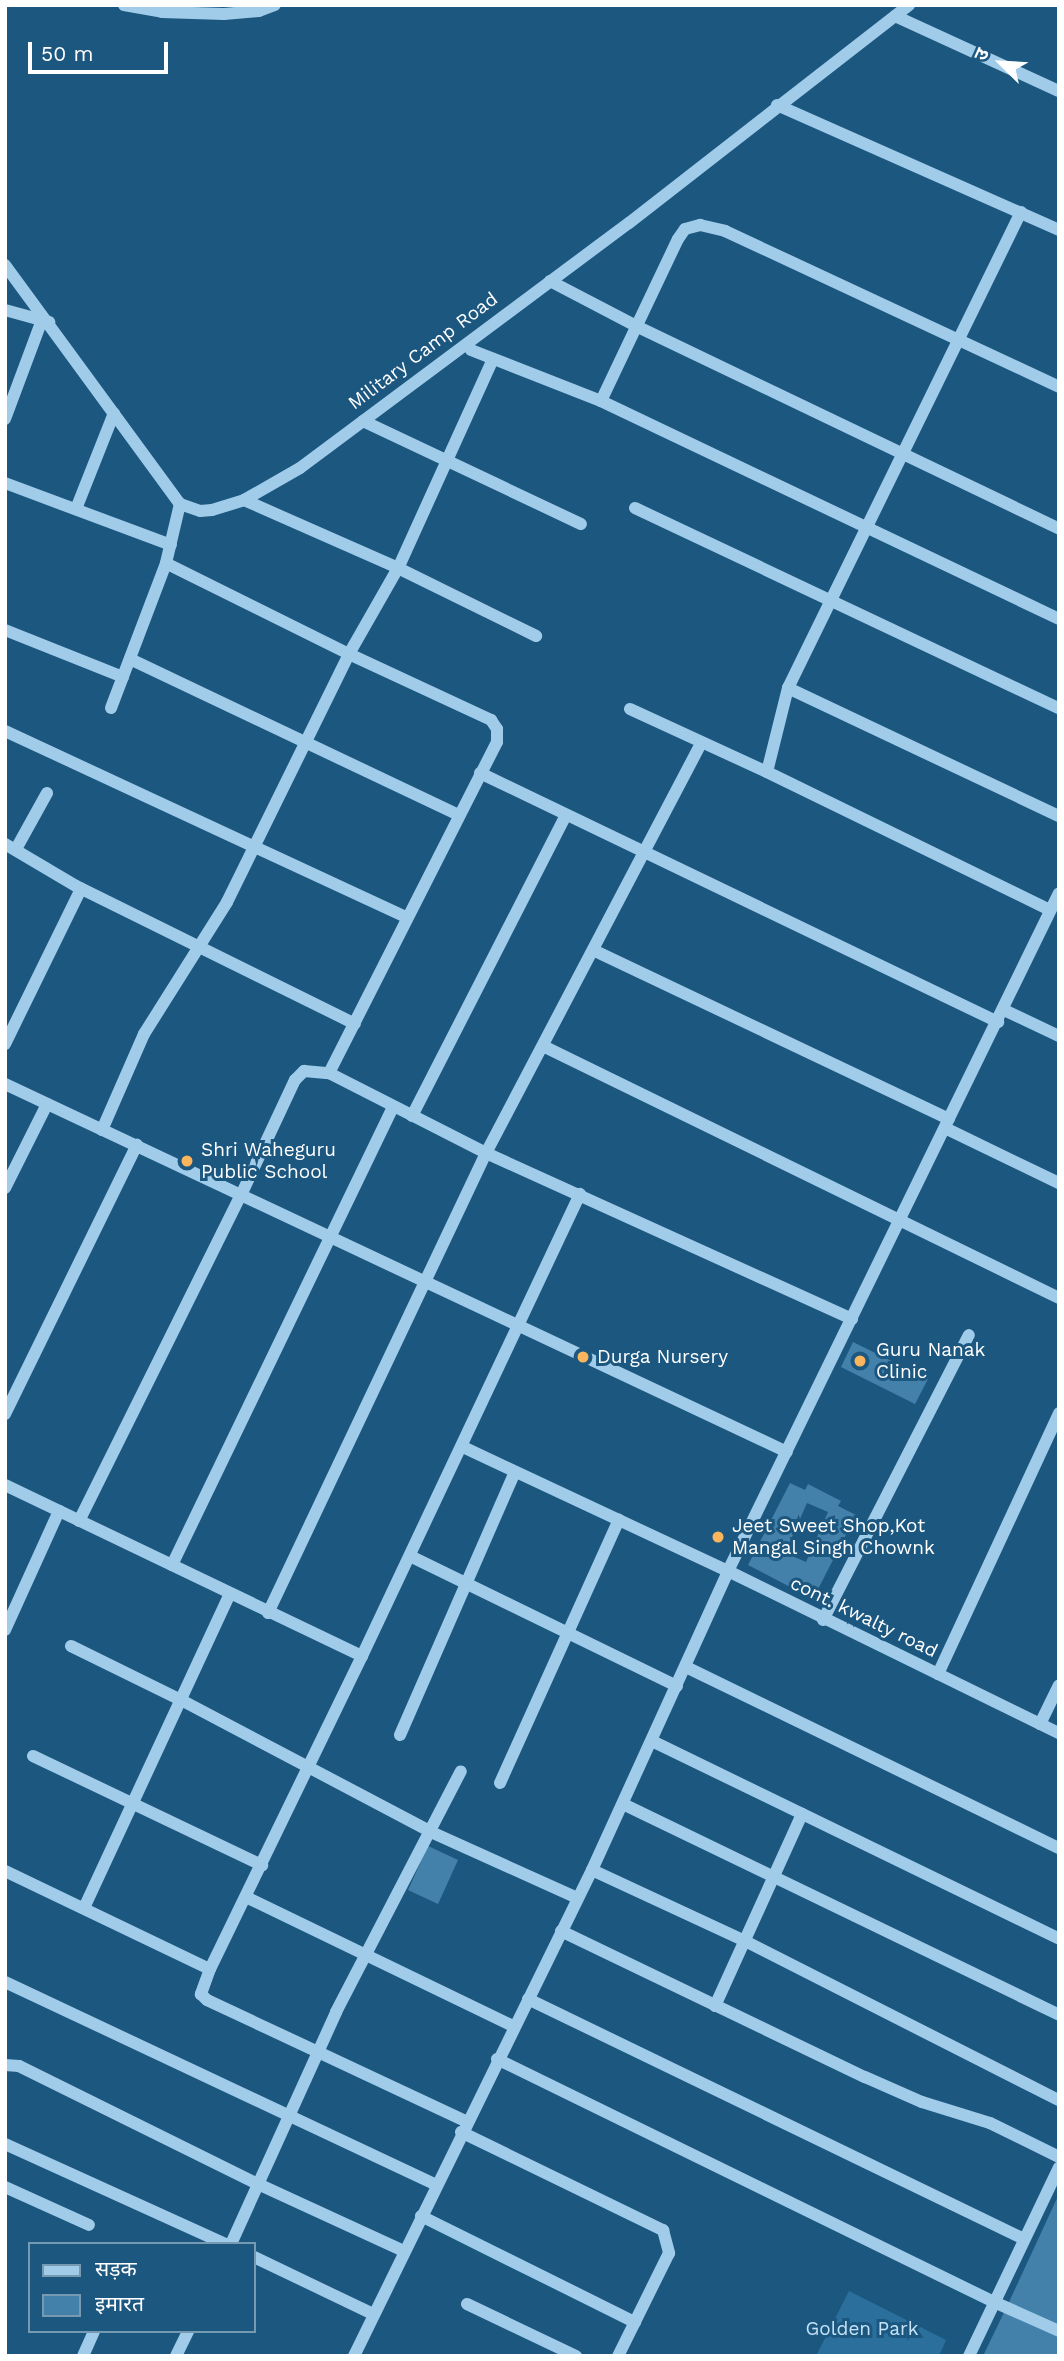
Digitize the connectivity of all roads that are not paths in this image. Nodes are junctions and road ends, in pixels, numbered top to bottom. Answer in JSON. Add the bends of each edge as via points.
{"nodes":[{"id":1,"x":124,"y":5,"type":"edge"},
{"id":2,"x":275,"y":5,"type":"edge"},
{"id":3,"x":909,"y":5,"type":"edge"},
{"id":4,"x":895,"y":16,"type":"junction"},
{"id":5,"x":1059,"y":91,"type":"edge"},
{"id":6,"x":777,"y":105,"type":"junction"},
{"id":7,"x":1021,"y":212,"type":"junction"},
{"id":8,"x":1059,"y":230,"type":"edge"},
{"id":9,"x":5,"y":265,"type":"edge"},
{"id":10,"x":550,"y":281,"type":"junction"},
{"id":11,"x":5,"y":310,"type":"edge"},
{"id":12,"x":45,"y":321,"type":"junction"},
{"id":13,"x":636,"y":326,"type":"junction"},
{"id":14,"x":957,"y":339,"type":"junction"},
{"id":15,"x":471,"y":350,"type":"dead end"},
{"id":16,"x":494,"y":359,"type":"junction"},
{"id":17,"x":1059,"y":387,"type":"edge"},
{"id":18,"x":601,"y":401,"type":"junction"},
{"id":19,"x":114,"y":413,"type":"junction"},
{"id":20,"x":5,"y":419,"type":"edge"},
{"id":21,"x":363,"y":421,"type":"junction"},
{"id":22,"x":902,"y":454,"type":"junction"},
{"id":23,"x":448,"y":462,"type":"junction"},
{"id":24,"x":5,"y":484,"type":"edge"},
{"id":25,"x":243,"y":500,"type":"junction"},
{"id":26,"x":180,"y":504,"type":"junction"},
{"id":27,"x":635,"y":508,"type":"dead end"},
{"id":28,"x":76,"y":509,"type":"junction"},
{"id":29,"x":581,"y":524,"type":"dead end"},
{"id":30,"x":867,"y":527,"type":"junction"},
{"id":31,"x":1059,"y":529,"type":"edge"},
{"id":32,"x":171,"y":545,"type":"junction"},
{"id":33,"x":166,"y":564,"type":"junction"},
{"id":34,"x":398,"y":568,"type":"junction"},
{"id":35,"x":831,"y":600,"type":"junction"},
{"id":36,"x":1059,"y":619,"type":"edge"},
{"id":37,"x":5,"y":630,"type":"edge"},
{"id":38,"x":536,"y":636,"type":"dead end"},
{"id":39,"x":349,"y":654,"type":"junction"},
{"id":40,"x":130,"y":659,"type":"junction"},
{"id":41,"x":123,"y":677,"type":"junction"},
{"id":42,"x":788,"y":688,"type":"junction"},
{"id":43,"x":111,"y":708,"type":"dead end"},
{"id":44,"x":1059,"y":708,"type":"edge"},
{"id":45,"x":630,"y":709,"type":"dead end"},
{"id":46,"x":5,"y":731,"type":"edge"},
{"id":47,"x":307,"y":743,"type":"junction"},
{"id":48,"x":701,"y":743,"type":"junction"},
{"id":49,"x":767,"y":772,"type":"junction"},
{"id":50,"x":480,"y":773,"type":"junction"},
{"id":51,"x":47,"y":793,"type":"dead end"},
{"id":52,"x":458,"y":815,"type":"junction"},
{"id":53,"x":566,"y":815,"type":"junction"},
{"id":54,"x":1059,"y":816,"type":"edge"},
{"id":55,"x":11,"y":847,"type":"edge"},
{"id":56,"x":253,"y":847,"type":"junction"},
{"id":57,"x":645,"y":853,"type":"junction"},
{"id":58,"x":81,"y":888,"type":"junction"},
{"id":59,"x":1058,"y":894,"type":"edge"},
{"id":60,"x":1051,"y":910,"type":"junction"},
{"id":61,"x":405,"y":917,"type":"junction"},
{"id":62,"x":202,"y":946,"type":"junction"},
{"id":63,"x":593,"y":950,"type":"junction"},
{"id":64,"x":1004,"y":1010,"type":"junction"},
{"id":65,"x":998,"y":1022,"type":"junction"},
{"id":66,"x":355,"y":1024,"type":"junction"},
{"id":67,"x":1059,"y":1036,"type":"edge"},
{"id":68,"x":5,"y":1044,"type":"edge"},
{"id":69,"x":542,"y":1046,"type":"junction"},
{"id":70,"x":329,"y":1073,"type":"junction"},
{"id":71,"x":5,"y":1084,"type":"edge"},
{"id":72,"x":47,"y":1104,"type":"junction"},
{"id":73,"x":393,"y":1107,"type":"junction"},
{"id":74,"x":412,"y":1116,"type":"junction"},
{"id":75,"x":947,"y":1124,"type":"junction"},
{"id":76,"x":102,"y":1129,"type":"junction"},
{"id":77,"x":137,"y":1146,"type":"junction"},
{"id":78,"x":486,"y":1153,"type":"junction"},
{"id":79,"x":1059,"y":1183,"type":"edge"},
{"id":80,"x":5,"y":1188,"type":"edge"},
{"id":81,"x":242,"y":1194,"type":"junction"},
{"id":82,"x":580,"y":1195,"type":"junction"},
{"id":83,"x":900,"y":1221,"type":"junction"},
{"id":84,"x":331,"y":1236,"type":"junction"},
{"id":85,"x":426,"y":1284,"type":"junction"},
{"id":86,"x":1059,"y":1298,"type":"edge"},
{"id":87,"x":852,"y":1320,"type":"junction"},
{"id":88,"x":520,"y":1327,"type":"junction"},
{"id":89,"x":969,"y":1335,"type":"dead end"},
{"id":90,"x":1059,"y":1413,"type":"edge"},
{"id":91,"x":5,"y":1414,"type":"edge"},
{"id":92,"x":463,"y":1447,"type":"junction"},
{"id":93,"x":787,"y":1452,"type":"junction"},
{"id":94,"x":514,"y":1472,"type":"junction"},
{"id":95,"x":5,"y":1485,"type":"edge"},
{"id":96,"x":60,"y":1511,"type":"junction"},
{"id":97,"x":620,"y":1520,"type":"junction"},
{"id":98,"x":79,"y":1521,"type":"junction"},
{"id":99,"x":410,"y":1556,"type":"junction"},
{"id":100,"x":172,"y":1565,"type":"junction"},
{"id":101,"x":728,"y":1572,"type":"junction"},
{"id":102,"x":466,"y":1584,"type":"junction"},
{"id":103,"x":230,"y":1594,"type":"junction"},
{"id":104,"x":268,"y":1613,"type":"junction"},
{"id":105,"x":823,"y":1620,"type":"junction"},
{"id":106,"x":5,"y":1630,"type":"edge"},
{"id":107,"x":568,"y":1631,"type":"junction"},
{"id":108,"x":71,"y":1646,"type":"dead end"},
{"id":109,"x":362,"y":1656,"type":"junction"},
{"id":110,"x":687,"y":1667,"type":"junction"},
{"id":111,"x":938,"y":1674,"type":"junction"},
{"id":112,"x":1059,"y":1685,"type":"edge"},
{"id":113,"x":677,"y":1686,"type":"junction"},
{"id":114,"x":183,"y":1701,"type":"junction"},
{"id":115,"x":1040,"y":1724,"type":"junction"},
{"id":116,"x":1059,"y":1733,"type":"edge"},
{"id":117,"x":400,"y":1735,"type":"dead end"},
{"id":118,"x":652,"y":1741,"type":"junction"},
{"id":119,"x":33,"y":1756,"type":"dead end"},
{"id":120,"x":310,"y":1767,"type":"junction"},
{"id":121,"x":461,"y":1771,"type":"dead end"},
{"id":122,"x":500,"y":1783,"type":"dead end"},
{"id":123,"x":135,"y":1803,"type":"junction"},
{"id":124,"x":622,"y":1804,"type":"junction"},
{"id":125,"x":802,"y":1814,"type":"junction"},
{"id":126,"x":431,"y":1832,"type":"junction"},
{"id":127,"x":1059,"y":1848,"type":"edge"},
{"id":128,"x":262,"y":1865,"type":"junction"},
{"id":129,"x":592,"y":1870,"type":"junction"},
{"id":130,"x":5,"y":1871,"type":"edge"},
{"id":131,"x":774,"y":1877,"type":"junction"},
{"id":132,"x":246,"y":1897,"type":"junction"},
{"id":133,"x":577,"y":1898,"type":"junction"},
{"id":134,"x":84,"y":1908,"type":"junction"},
{"id":135,"x":561,"y":1931,"type":"junction"},
{"id":136,"x":1059,"y":1939,"type":"edge"},
{"id":137,"x":745,"y":1941,"type":"junction"},
{"id":138,"x":364,"y":1955,"type":"junction"},
{"id":139,"x":210,"y":1969,"type":"junction"},
{"id":140,"x":5,"y":1982,"type":"edge"},
{"id":141,"x":528,"y":1999,"type":"junction"},
{"id":142,"x":715,"y":2006,"type":"junction"},
{"id":143,"x":1059,"y":2015,"type":"edge"},
{"id":144,"x":513,"y":2026,"type":"junction"},
{"id":145,"x":318,"y":2052,"type":"junction"},
{"id":146,"x":497,"y":2059,"type":"junction"},
{"id":147,"x":5,"y":2065,"type":"edge"},
{"id":148,"x":1059,"y":2100,"type":"edge"},
{"id":149,"x":289,"y":2113,"type":"junction"},
{"id":150,"x":464,"y":2127,"type":"junction"},
{"id":151,"x":5,"y":2144,"type":"edge"},
{"id":152,"x":1059,"y":2157,"type":"edge"},
{"id":153,"x":1059,"y":2167,"type":"edge"},
{"id":154,"x":258,"y":2184,"type":"junction"},
{"id":155,"x":436,"y":2185,"type":"junction"},
{"id":156,"x":5,"y":2187,"type":"edge"},
{"id":157,"x":421,"y":2216,"type":"junction"},
{"id":158,"x":89,"y":2225,"type":"dead end"},
{"id":159,"x":1024,"y":2239,"type":"junction"},
{"id":160,"x":221,"y":2242,"type":"edge"},
{"id":161,"x":232,"y":2242,"type":"edge"},
{"id":162,"x":404,"y":2250,"type":"junction"},
{"id":163,"x":256,"y":2258,"type":"edge"},
{"id":164,"x":994,"y":2302,"type":"junction"},
{"id":165,"x":467,"y":2304,"type":"dead end"},
{"id":166,"x":373,"y":2314,"type":"junction"},
{"id":167,"x":635,"y":2322,"type":"junction"},
{"id":168,"x":1059,"y":2331,"type":"edge"},
{"id":169,"x":93,"y":2333,"type":"edge"},
{"id":170,"x":187,"y":2333,"type":"edge"},
{"id":171,"x":83,"y":2356,"type":"edge"},
{"id":172,"x":176,"y":2356,"type":"edge"},
{"id":173,"x":354,"y":2356,"type":"edge"},
{"id":174,"x":576,"y":2356,"type":"edge"},
{"id":175,"x":618,"y":2356,"type":"edge"},
{"id":176,"x":969,"y":2356,"type":"edge"}],
"edges":[{"from":1,"to":2,"type":"street","via":[[162,12],[224,14]]},
{"from":3,"to":4,"type":"street","name":"Military Camp Road"},
{"from":4,"to":5,"type":"street"},
{"from":4,"to":6,"type":"street","name":"Military Camp Road"},
{"from":6,"to":7,"type":"street"},
{"from":6,"to":10,"type":"street","name":"Military Camp Road"},
{"from":7,"to":8,"type":"street"},
{"from":7,"to":14,"type":"street"},
{"from":9,"to":12,"type":"street"},
{"from":10,"to":13,"type":"street"},
{"from":10,"to":21,"type":"street","name":"Military Camp Road"},
{"from":11,"to":12,"type":"street"},
{"from":12,"to":19,"type":"street"},
{"from":12,"to":20,"type":"street"},
{"from":13,"to":14,"type":"street","via":[[681,233],[700,225],[725,231]]},
{"from":13,"to":18,"type":"street"},
{"from":13,"to":22,"type":"street"},
{"from":14,"to":17,"type":"street"},
{"from":14,"to":22,"type":"street"},
{"from":15,"to":16,"type":"street"},
{"from":16,"to":18,"type":"street"},
{"from":16,"to":23,"type":"street"},
{"from":18,"to":30,"type":"street"},
{"from":19,"to":26,"type":"street"},
{"from":19,"to":28,"type":"street"},
{"from":21,"to":23,"type":"street"},
{"from":21,"to":25,"type":"street","name":"Military Camp Road","via":[[300,468]]},
{"from":22,"to":30,"type":"street"},
{"from":22,"to":31,"type":"street"},
{"from":23,"to":29,"type":"street"},
{"from":23,"to":34,"type":"street"},
{"from":24,"to":28,"type":"street"},
{"from":25,"to":26,"type":"street","name":"Military Camp Road","via":[[200,511]]},
{"from":25,"to":34,"type":"street"},
{"from":26,"to":32,"type":"street"},
{"from":27,"to":35,"type":"street"},
{"from":28,"to":32,"type":"street"},
{"from":30,"to":35,"type":"street"},
{"from":30,"to":36,"type":"street"},
{"from":32,"to":33,"type":"street"},
{"from":33,"to":39,"type":"street"},
{"from":33,"to":40,"type":"street"},
{"from":34,"to":38,"type":"street"},
{"from":34,"to":39,"type":"street"},
{"from":35,"to":42,"type":"street"},
{"from":35,"to":44,"type":"street"},
{"from":37,"to":41,"type":"street"},
{"from":39,"to":47,"type":"street"},
{"from":39,"to":50,"type":"street","via":[[491,720],[497,729],[496,742]]},
{"from":40,"to":41,"type":"street"},
{"from":40,"to":47,"type":"street"},
{"from":41,"to":43,"type":"street"},
{"from":42,"to":49,"type":"street"},
{"from":42,"to":54,"type":"street"},
{"from":45,"to":48,"type":"street"},
{"from":46,"to":56,"type":"street"},
{"from":47,"to":52,"type":"street"},
{"from":47,"to":56,"type":"street"},
{"from":48,"to":49,"type":"street"},
{"from":48,"to":57,"type":"street"},
{"from":49,"to":60,"type":"street"},
{"from":50,"to":52,"type":"street"},
{"from":50,"to":53,"type":"street"},
{"from":51,"to":55,"type":"street"},
{"from":52,"to":61,"type":"street"},
{"from":53,"to":57,"type":"street"},
{"from":53,"to":74,"type":"street"},
{"from":55,"to":58,"type":"street"},
{"from":56,"to":61,"type":"street"},
{"from":56,"to":62,"type":"street"},
{"from":57,"to":63,"type":"street"},
{"from":57,"to":65,"type":"street"},
{"from":58,"to":62,"type":"street"},
{"from":58,"to":68,"type":"street"},
{"from":59,"to":60,"type":"street"},
{"from":60,"to":64,"type":"street"},
{"from":61,"to":66,"type":"street"},
{"from":62,"to":66,"type":"street"},
{"from":62,"to":76,"type":"street","via":[[159,1007]]},
{"from":63,"to":69,"type":"street"},
{"from":63,"to":75,"type":"street"},
{"from":64,"to":65,"type":"street"},
{"from":64,"to":67,"type":"street"},
{"from":65,"to":75,"type":"street"},
{"from":66,"to":70,"type":"street"},
{"from":69,"to":78,"type":"street"},
{"from":69,"to":83,"type":"street"},
{"from":70,"to":73,"type":"street"},
{"from":70,"to":81,"type":"street","via":[[304,1071],[295,1080]]},
{"from":71,"to":72,"type":"street"},
{"from":72,"to":76,"type":"street"},
{"from":72,"to":80,"type":"street"},
{"from":73,"to":74,"type":"street"},
{"from":73,"to":84,"type":"street"},
{"from":74,"to":78,"type":"street"},
{"from":75,"to":79,"type":"street"},
{"from":75,"to":83,"type":"street"},
{"from":76,"to":77,"type":"street"},
{"from":77,"to":81,"type":"street"},
{"from":77,"to":91,"type":"street"},
{"from":78,"to":82,"type":"street"},
{"from":78,"to":85,"type":"street"},
{"from":81,"to":84,"type":"street"},
{"from":81,"to":98,"type":"street"},
{"from":82,"to":87,"type":"street"},
{"from":82,"to":88,"type":"street"},
{"from":83,"to":86,"type":"street"},
{"from":83,"to":87,"type":"street"},
{"from":84,"to":85,"type":"street"},
{"from":84,"to":100,"type":"street"},
{"from":85,"to":88,"type":"street"},
{"from":85,"to":104,"type":"street"},
{"from":87,"to":93,"type":"street"},
{"from":88,"to":92,"type":"street"},
{"from":88,"to":93,"type":"street"},
{"from":89,"to":105,"type":"street"},
{"from":90,"to":111,"type":"street"},
{"from":92,"to":94,"type":"street","name":"cont. kwalty road"},
{"from":92,"to":99,"type":"street"},
{"from":93,"to":101,"type":"street"},
{"from":94,"to":97,"type":"street","name":"cont. kwalty road"},
{"from":94,"to":102,"type":"street"},
{"from":95,"to":96,"type":"street"},
{"from":96,"to":98,"type":"street"},
{"from":96,"to":106,"type":"street"},
{"from":97,"to":101,"type":"street","name":"cont. kwalty road"},
{"from":97,"to":107,"type":"street"},
{"from":98,"to":100,"type":"street"},
{"from":99,"to":102,"type":"street"},
{"from":99,"to":109,"type":"street"},
{"from":100,"to":103,"type":"street"},
{"from":101,"to":105,"type":"street","name":"cont. kwalty road"},
{"from":101,"to":110,"type":"street"},
{"from":102,"to":107,"type":"street"},
{"from":102,"to":117,"type":"street"},
{"from":103,"to":104,"type":"street"},
{"from":103,"to":114,"type":"street"},
{"from":104,"to":109,"type":"street"},
{"from":105,"to":111,"type":"street","name":"cont. kwalty road"},
{"from":107,"to":113,"type":"street"},
{"from":107,"to":122,"type":"street"},
{"from":108,"to":114,"type":"street"},
{"from":109,"to":120,"type":"street"},
{"from":110,"to":113,"type":"street"},
{"from":110,"to":127,"type":"street"},
{"from":111,"to":115,"type":"street","name":"cont. kwalty road"},
{"from":112,"to":115,"type":"street"},
{"from":113,"to":118,"type":"street"},
{"from":114,"to":120,"type":"street"},
{"from":114,"to":123,"type":"street"},
{"from":115,"to":116,"type":"street","name":"cont. kwalty road"},
{"from":118,"to":124,"type":"street"},
{"from":118,"to":125,"type":"street"},
{"from":119,"to":123,"type":"street"},
{"from":120,"to":126,"type":"street"},
{"from":120,"to":128,"type":"street"},
{"from":121,"to":126,"type":"street"},
{"from":123,"to":128,"type":"street"},
{"from":123,"to":134,"type":"street"},
{"from":124,"to":129,"type":"street"},
{"from":124,"to":131,"type":"street"},
{"from":125,"to":131,"type":"street"},
{"from":125,"to":136,"type":"street"},
{"from":126,"to":133,"type":"street"},
{"from":126,"to":138,"type":"street"},
{"from":128,"to":132,"type":"street"},
{"from":129,"to":133,"type":"street"},
{"from":129,"to":137,"type":"street"},
{"from":130,"to":134,"type":"street"},
{"from":131,"to":137,"type":"street"},
{"from":131,"to":143,"type":"street"},
{"from":132,"to":138,"type":"street"},
{"from":132,"to":139,"type":"street"},
{"from":133,"to":135,"type":"street"},
{"from":134,"to":139,"type":"street"},
{"from":135,"to":141,"type":"street"},
{"from":135,"to":142,"type":"street"},
{"from":137,"to":142,"type":"street"},
{"from":137,"to":148,"type":"street"},
{"from":138,"to":144,"type":"street"},
{"from":138,"to":145,"type":"street"},
{"from":139,"to":145,"type":"street","via":[[201,1994],[207,2000]]},
{"from":140,"to":149,"type":"street"},
{"from":141,"to":144,"type":"street"},
{"from":141,"to":159,"type":"street"},
{"from":142,"to":152,"type":"street","via":[[876,2082],[990,2123]]},
{"from":144,"to":146,"type":"street"},
{"from":145,"to":149,"type":"street"},
{"from":145,"to":150,"type":"street"},
{"from":146,"to":150,"type":"street"},
{"from":146,"to":164,"type":"street"},
{"from":147,"to":154,"type":"street","via":[[19,2066]]},
{"from":149,"to":154,"type":"street"},
{"from":149,"to":155,"type":"street"},
{"from":150,"to":155,"type":"street"},
{"from":150,"to":167,"type":"street","via":[[663,2230],[669,2253]]},
{"from":151,"to":160,"type":"street"},
{"from":153,"to":159,"type":"street"},
{"from":154,"to":161,"type":"street"},
{"from":154,"to":162,"type":"street"},
{"from":155,"to":157,"type":"street"},
{"from":156,"to":158,"type":"street"},
{"from":157,"to":162,"type":"street"},
{"from":157,"to":167,"type":"street"},
{"from":159,"to":164,"type":"street"},
{"from":162,"to":166,"type":"street"},
{"from":163,"to":166,"type":"street"},
{"from":164,"to":168,"type":"street"},
{"from":164,"to":176,"type":"street"},
{"from":165,"to":174,"type":"street"},
{"from":166,"to":173,"type":"street"},
{"from":167,"to":175,"type":"street"},
{"from":169,"to":171,"type":"street"},
{"from":170,"to":172,"type":"street"}]}
